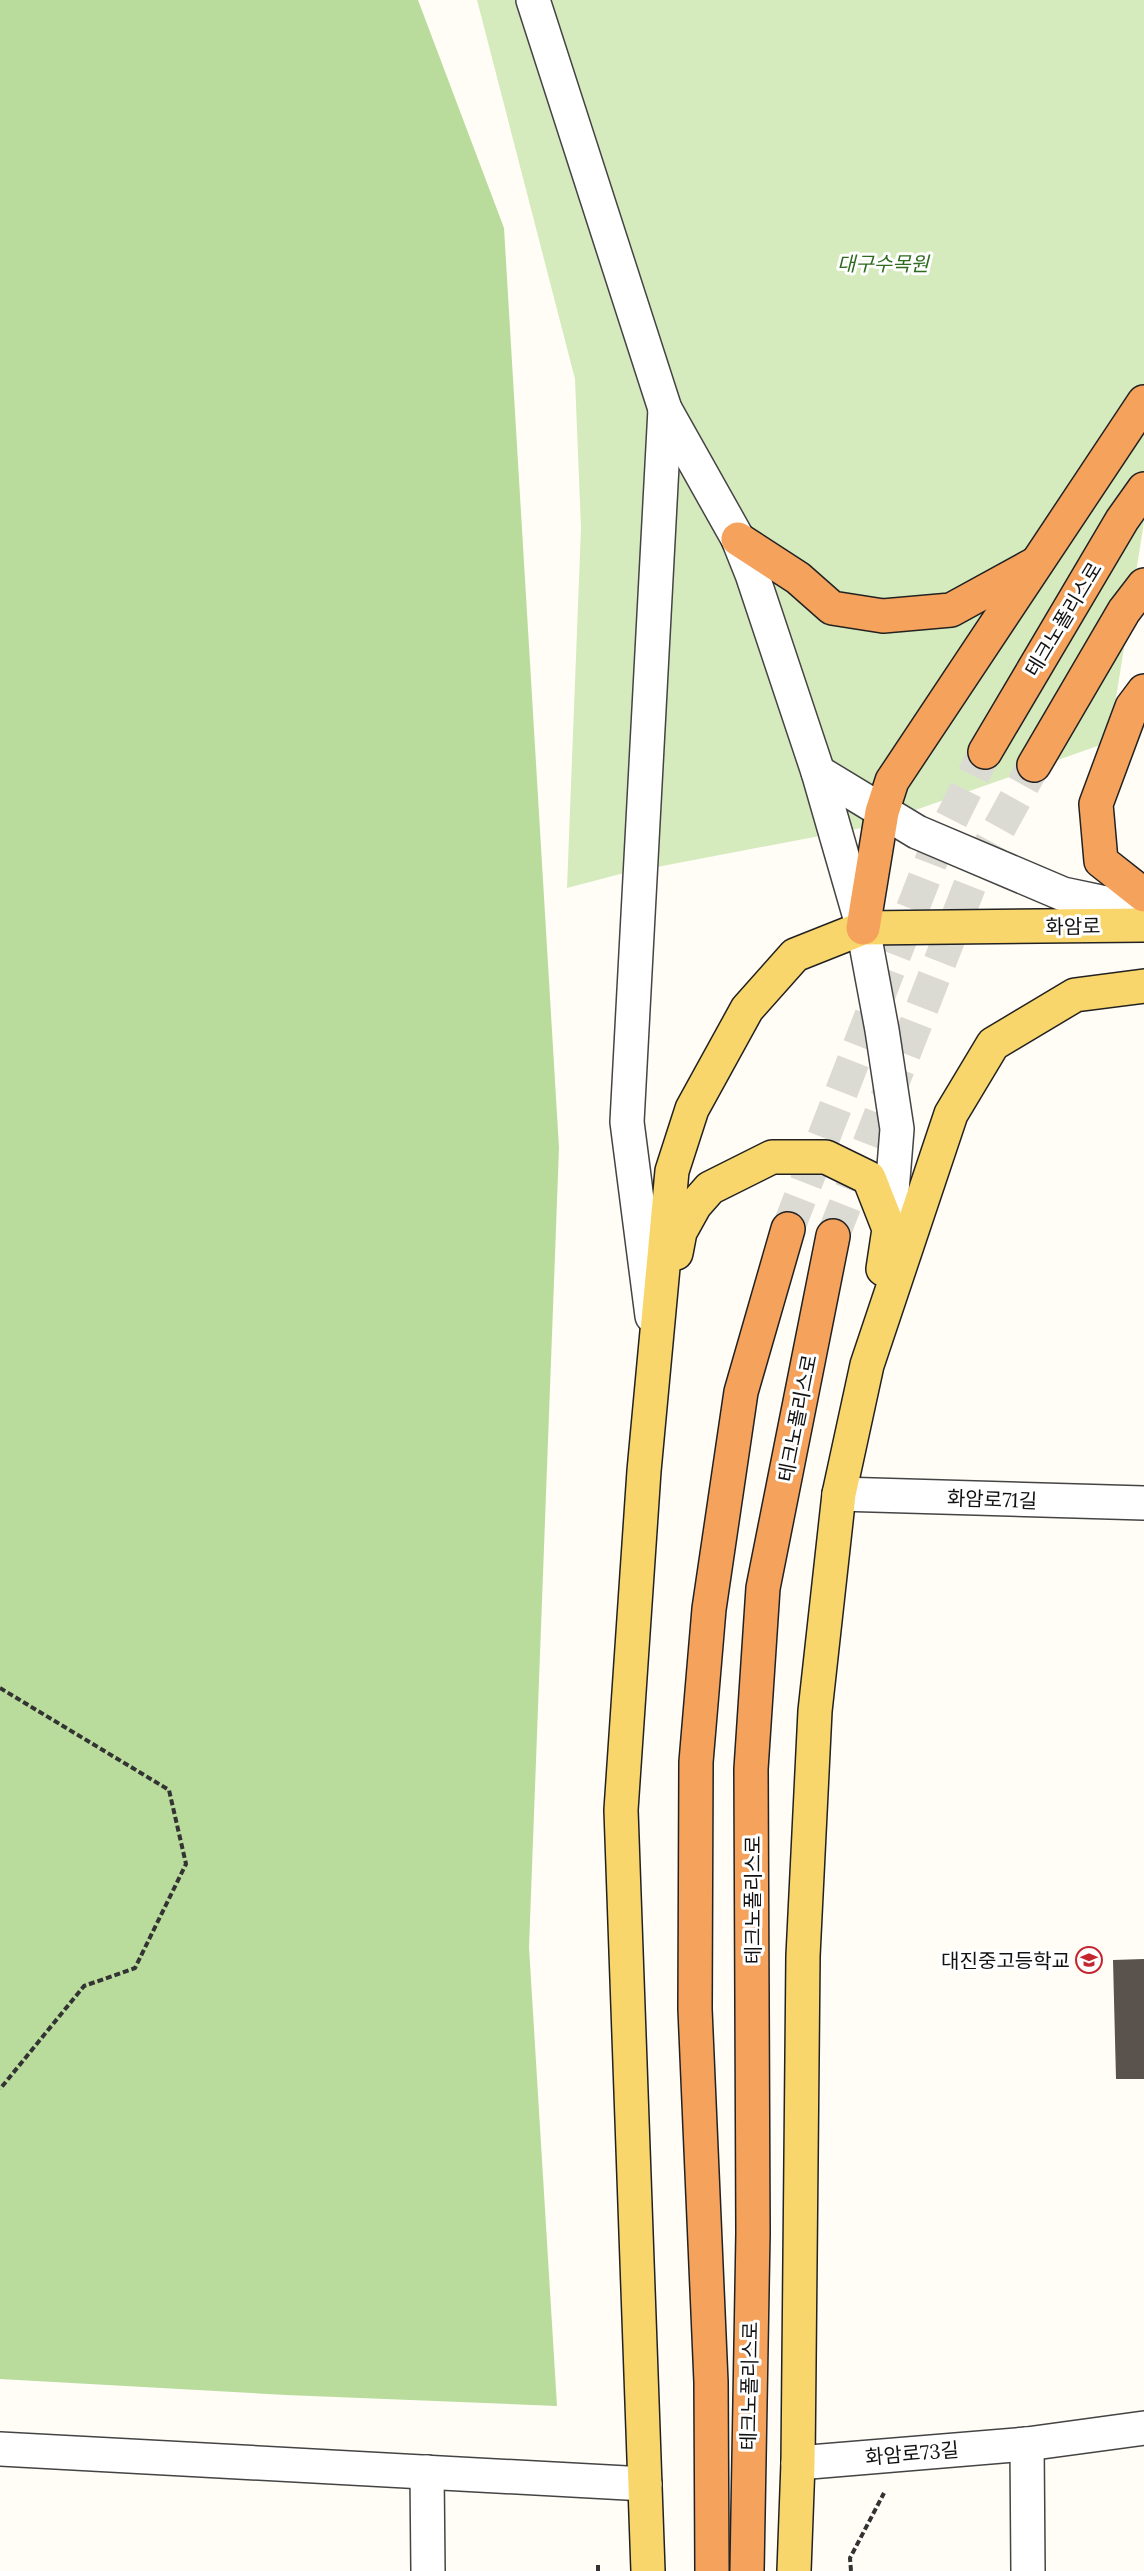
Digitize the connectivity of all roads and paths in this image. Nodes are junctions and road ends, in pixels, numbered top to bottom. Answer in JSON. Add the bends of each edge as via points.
{"nodes":[{"id":1,"x":532,"y":0,"type":"edge"},
{"id":2,"x":1144,"y":402,"type":"edge"},
{"id":3,"x":665,"y":409,"type":"junction"},
{"id":4,"x":1144,"y":489,"type":"edge"},
{"id":5,"x":738,"y":539,"type":"junction"},
{"id":6,"x":1037,"y":563,"type":"junction"},
{"id":7,"x":1144,"y":585,"type":"edge"},
{"id":8,"x":1144,"y":690,"type":"edge"},
{"id":9,"x":985,"y":752,"type":"tunnel mouth"},
{"id":10,"x":1034,"y":765,"type":"tunnel mouth"},
{"id":11,"x":818,"y":772,"type":"junction"},
{"id":12,"x":882,"y":812,"type":"junction"},
{"id":13,"x":1144,"y":895,"type":"edge"},
{"id":14,"x":1144,"y":911,"type":"edge"},
{"id":15,"x":1144,"y":925,"type":"edge"},
{"id":16,"x":863,"y":928,"type":"junction"},
{"id":17,"x":1144,"y":986,"type":"edge"},
{"id":18,"x":788,"y":1229,"type":"tunnel mouth"},
{"id":19,"x":889,"y":1229,"type":"junction"},
{"id":20,"x":833,"y":1236,"type":"tunnel mouth"},
{"id":21,"x":655,"y":1341,"type":"junction"},
{"id":22,"x":867,"y":1365,"type":"junction"},
{"id":23,"x":839,"y":1494,"type":"junction"},
{"id":24,"x":1144,"y":1503,"type":"edge"},
{"id":25,"x":0,"y":1688,"type":"edge"},
{"id":26,"x":0,"y":2089,"type":"edge"},
{"id":27,"x":1144,"y":2428,"type":"edge"},
{"id":28,"x":1027,"y":2444,"type":"junction"},
{"id":29,"x":0,"y":2449,"type":"edge"},
{"id":30,"x":798,"y":2463,"type":"junction"},
{"id":31,"x":427,"y":2472,"type":"junction"},
{"id":32,"x":645,"y":2484,"type":"junction"},
{"id":33,"x":885,"y":2490,"type":"dead end"},
{"id":34,"x":598,"y":2565,"type":"dead end"},
{"id":35,"x":428,"y":2571,"type":"edge"},
{"id":36,"x":598,"y":2571,"type":"edge"},
{"id":37,"x":648,"y":2571,"type":"edge"},
{"id":38,"x":712,"y":2571,"type":"edge"},
{"id":39,"x":747,"y":2571,"type":"edge"},
{"id":40,"x":794,"y":2571,"type":"edge"},
{"id":41,"x":851,"y":2571,"type":"edge"},
{"id":42,"x":1028,"y":2571,"type":"edge"}],
"edges":[{"from":1,"to":3,"type":"street"},
{"from":2,"to":6,"type":"highway"},
{"from":3,"to":5,"type":"street"},
{"from":3,"to":21,"type":"street","via":[[627,1122]]},
{"from":4,"to":9,"type":"highway","name":"테크노폴리스로"},
{"from":5,"to":6,"type":"highway","via":[[798,578],[832,608],[883,616],[951,610]]},
{"from":5,"to":11,"type":"street"},
{"from":6,"to":12,"type":"highway","via":[[892,781]]},
{"from":7,"to":10,"type":"highway","via":[[1124,611]]},
{"from":8,"to":13,"type":"highway","via":[[1132,707],[1096,804],[1101,861]]},
{"from":11,"to":12,"type":"street"},
{"from":11,"to":16,"type":"street"},
{"from":12,"to":14,"type":"street","via":[[917,832],[1063,894]]},
{"from":12,"to":16,"type":"highway"},
{"from":15,"to":16,"type":"main road","name":"화암로"},
{"from":16,"to":19,"type":"street","via":[[897,1129]]},
{"from":16,"to":21,"type":"main road","via":[[795,955],[747,1009],[692,1109],[672,1171]]},
{"from":17,"to":22,"type":"main road","via":[[1075,994],[993,1044],[951,1113]]},
{"from":18,"to":38,"type":"highway","via":[[741,1392],[709,1608],[696,1762],[695,2009],[711,2382]]},
{"from":19,"to":21,"type":"main road","via":[[869,1178],[826,1157],[772,1157],[710,1188],[695,1205],[680,1232]]},
{"from":19,"to":22,"type":"main road"},
{"from":20,"to":39,"type":"highway","name":"테크노폴리스로","via":[[764,1588],[751,1769],[753,2233]]},
{"from":21,"to":32,"type":"main road","via":[[621,1810]]},
{"from":22,"to":23,"type":"main road"},
{"from":23,"to":24,"type":"street","name":"화암로71길"},
{"from":23,"to":30,"type":"main road","via":[[815,1711],[803,1945]]},
{"from":25,"to":26,"type":"path","via":[[169,1790],[186,1864],[135,1968],[84,1986]]},
{"from":27,"to":28,"type":"street","name":"화암로73길"},
{"from":28,"to":30,"type":"street","name":"화암로73길"},
{"from":28,"to":42,"type":"street"},
{"from":29,"to":31,"type":"street"},
{"from":30,"to":40,"type":"main road"},
{"from":31,"to":32,"type":"street"},
{"from":31,"to":35,"type":"street"},
{"from":32,"to":37,"type":"main road"},
{"from":33,"to":41,"type":"path","via":[[850,2558]]},
{"from":34,"to":36,"type":"path"}]}
